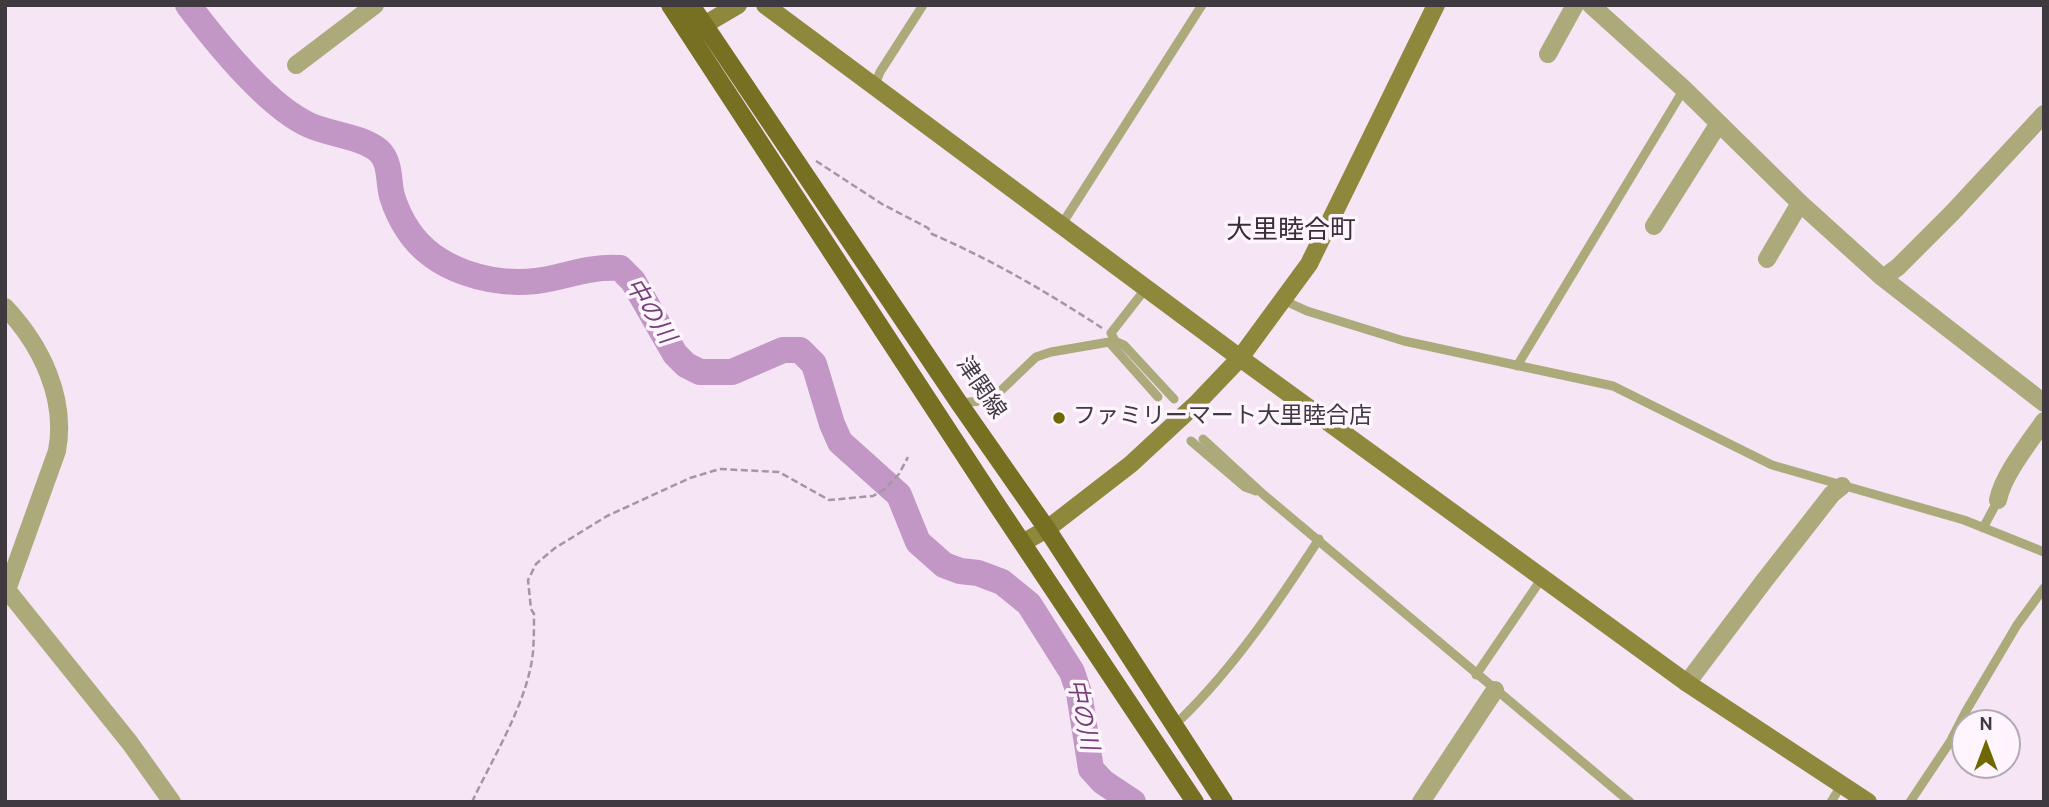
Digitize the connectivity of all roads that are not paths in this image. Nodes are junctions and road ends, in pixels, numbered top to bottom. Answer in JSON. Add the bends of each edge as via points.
{"nodes":[{"id":1,"x":375,"y":5,"type":"edge"},
{"id":2,"x":670,"y":5,"type":"edge"},
{"id":3,"x":691,"y":5,"type":"edge"},
{"id":4,"x":738,"y":5,"type":"edge"},
{"id":5,"x":765,"y":5,"type":"edge"},
{"id":6,"x":923,"y":5,"type":"edge"},
{"id":7,"x":1202,"y":5,"type":"edge"},
{"id":8,"x":1436,"y":5,"type":"edge"},
{"id":9,"x":1575,"y":5,"type":"edge"},
{"id":10,"x":1591,"y":5,"type":"edge"},
{"id":11,"x":704,"y":25,"type":"junction"},
{"id":12,"x":1548,"y":54,"type":"dead end"},
{"id":13,"x":296,"y":65,"type":"dead end"},
{"id":14,"x":874,"y":87,"type":"junction"},
{"id":15,"x":1684,"y":89,"type":"junction"},
{"id":16,"x":2044,"y":114,"type":"edge"},
{"id":17,"x":1719,"y":123,"type":"junction"},
{"id":18,"x":1800,"y":203,"type":"junction"},
{"id":19,"x":1062,"y":224,"type":"junction"},
{"id":20,"x":1654,"y":226,"type":"dead end"},
{"id":21,"x":1767,"y":259,"type":"dead end"},
{"id":22,"x":1883,"y":278,"type":"junction"},
{"id":23,"x":1147,"y":287,"type":"junction"},
{"id":24,"x":1283,"y":300,"type":"junction"},
{"id":25,"x":5,"y":307,"type":"edge"},
{"id":26,"x":1112,"y":339,"type":"junction"},
{"id":27,"x":1240,"y":358,"type":"junction"},
{"id":28,"x":1517,"y":366,"type":"junction"},
{"id":29,"x":1158,"y":397,"type":"dead end"},
{"id":30,"x":1174,"y":399,"type":"dead end"},
{"id":31,"x":959,"y":403,"type":"junction"},
{"id":32,"x":2044,"y":403,"type":"edge"},
{"id":33,"x":2044,"y":421,"type":"edge"},
{"id":34,"x":1203,"y":439,"type":"dead end"},
{"id":35,"x":1191,"y":441,"type":"dead end"},
{"id":36,"x":1842,"y":486,"type":"junction"},
{"id":37,"x":1264,"y":495,"type":"junction"},
{"id":38,"x":1998,"y":500,"type":"joint"},
{"id":39,"x":1983,"y":528,"type":"junction"},
{"id":40,"x":1047,"y":529,"type":"junction"},
{"id":41,"x":1319,"y":539,"type":"junction"},
{"id":42,"x":1024,"y":542,"type":"junction"},
{"id":43,"x":2044,"y":552,"type":"edge"},
{"id":44,"x":1542,"y":578,"type":"junction"},
{"id":45,"x":2044,"y":588,"type":"edge"},
{"id":46,"x":1476,"y":674,"type":"junction"},
{"id":47,"x":1688,"y":684,"type":"junction"},
{"id":48,"x":1495,"y":690,"type":"junction"},
{"id":49,"x":1182,"y":718,"type":"dead end"},
{"id":50,"x":1842,"y":784,"type":"junction"},
{"id":51,"x":172,"y":802,"type":"edge"},
{"id":52,"x":1195,"y":802,"type":"edge"},
{"id":53,"x":1224,"y":802,"type":"edge"},
{"id":54,"x":1421,"y":802,"type":"edge"},
{"id":55,"x":1630,"y":802,"type":"edge"},
{"id":56,"x":1831,"y":802,"type":"edge"},
{"id":57,"x":1868,"y":802,"type":"edge"},
{"id":58,"x":1910,"y":802,"type":"edge"}],
"edges":[{"from":1,"to":13,"type":"street"},
{"from":2,"to":42,"type":"main road","name":"津関線"},
{"from":3,"to":11,"type":"main road","name":"津関線"},
{"from":4,"to":11,"type":"street"},
{"from":5,"to":14,"type":"street"},
{"from":6,"to":14,"type":"lane"},
{"from":7,"to":19,"type":"lane"},
{"from":8,"to":24,"type":"street","via":[[1309,264]]},
{"from":9,"to":12,"type":"street"},
{"from":10,"to":15,"type":"street"},
{"from":11,"to":31,"type":"main road","name":"津関線"},
{"from":14,"to":19,"type":"street"},
{"from":15,"to":17,"type":"street"},
{"from":15,"to":28,"type":"lane"},
{"from":16,"to":22,"type":"street","via":[[1945,220]]},
{"from":17,"to":18,"type":"street"},
{"from":17,"to":20,"type":"street"},
{"from":18,"to":21,"type":"street"},
{"from":18,"to":22,"type":"street"},
{"from":19,"to":23,"type":"street"},
{"from":22,"to":32,"type":"street"},
{"from":23,"to":26,"type":"lane"},
{"from":23,"to":27,"type":"street"},
{"from":24,"to":27,"type":"street"},
{"from":24,"to":28,"type":"lane","via":[[1369,332]]},
{"from":25,"to":51,"type":"street","via":[[51,380],[60,430],[57,451],[7,590]]},
{"from":26,"to":29,"type":"lane"},
{"from":26,"to":30,"type":"lane","via":[[1124,345]]},
{"from":26,"to":31,"type":"lane","via":[[1036,357],[991,400]]},
{"from":27,"to":40,"type":"street","via":[[1131,464]]},
{"from":27,"to":44,"type":"street"},
{"from":28,"to":36,"type":"lane","via":[[1613,386],[1772,465]]},
{"from":31,"to":40,"type":"main road","name":"津関線"},
{"from":33,"to":38,"type":"street"},
{"from":34,"to":37,"type":"lane"},
{"from":35,"to":37,"type":"lane","via":[[1245,487]]},
{"from":36,"to":39,"type":"lane"},
{"from":36,"to":47,"type":"street","via":[[1763,580]]},
{"from":37,"to":41,"type":"lane"},
{"from":38,"to":39,"type":"lane"},
{"from":39,"to":43,"type":"lane"},
{"from":40,"to":42,"type":"street"},
{"from":40,"to":53,"type":"main road","name":"津関線"},
{"from":41,"to":46,"type":"lane"},
{"from":41,"to":49,"type":"lane","via":[[1247,642]]},
{"from":42,"to":52,"type":"main road","name":"津関線"},
{"from":44,"to":46,"type":"lane"},
{"from":44,"to":47,"type":"street"},
{"from":45,"to":58,"type":"lane"},
{"from":46,"to":48,"type":"lane"},
{"from":47,"to":50,"type":"street"},
{"from":48,"to":54,"type":"street"},
{"from":48,"to":55,"type":"lane"},
{"from":50,"to":56,"type":"lane"},
{"from":50,"to":57,"type":"street"}]}
